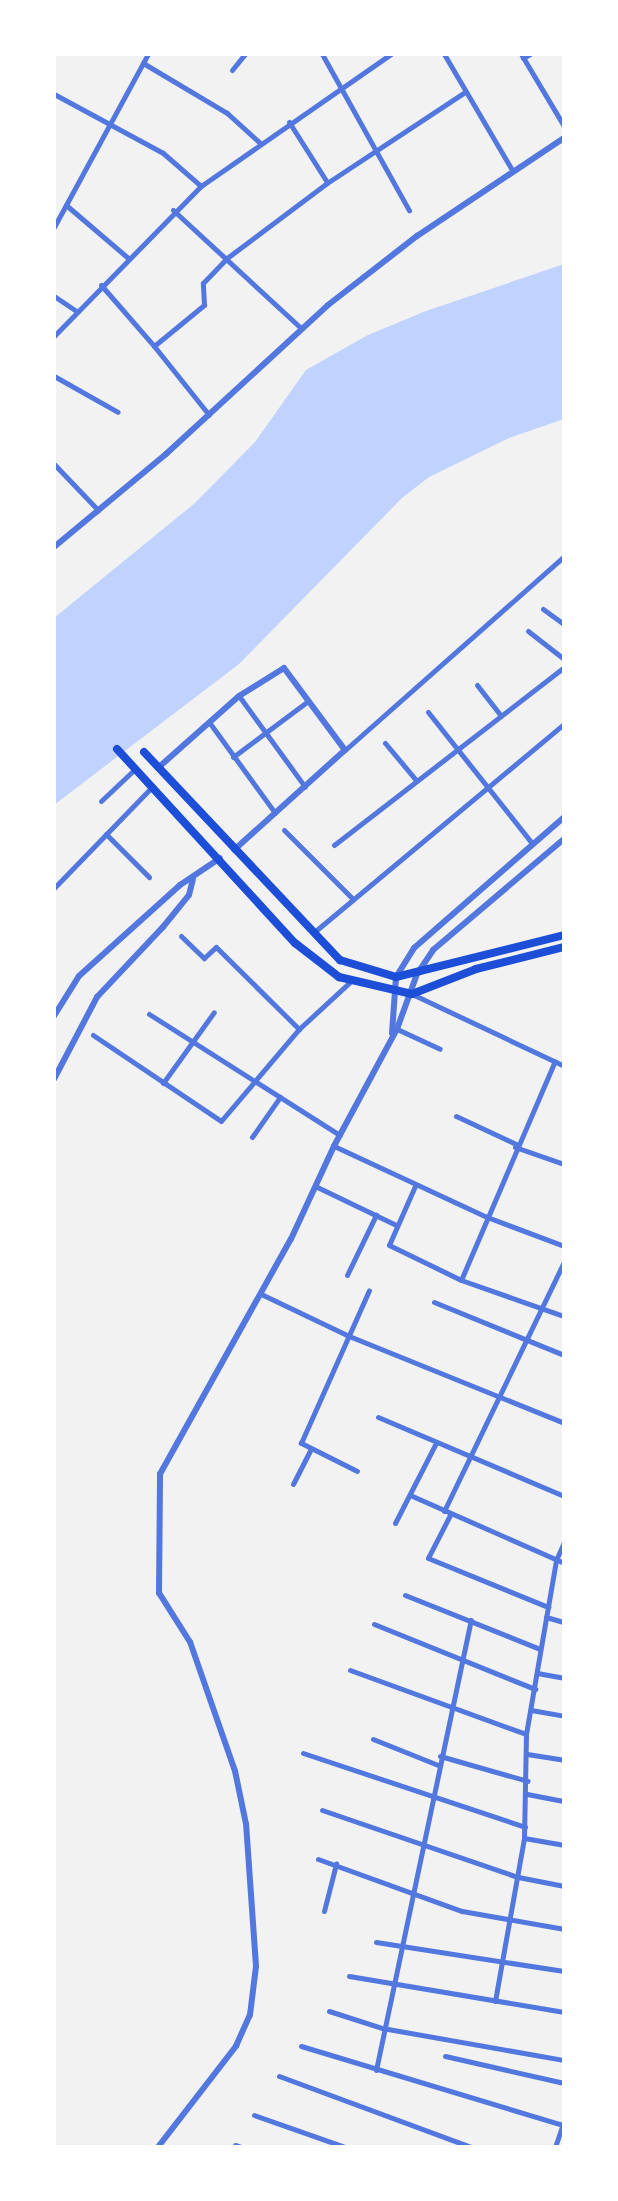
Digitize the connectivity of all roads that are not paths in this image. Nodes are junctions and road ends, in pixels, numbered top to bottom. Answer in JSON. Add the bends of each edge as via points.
{"nodes":[{"id":1,"x":148,"y":54,"type":"edge"},
{"id":2,"x":245,"y":54,"type":"edge"},
{"id":3,"x":322,"y":54,"type":"edge"},
{"id":4,"x":391,"y":54,"type":"edge"},
{"id":5,"x":444,"y":54,"type":"edge"},
{"id":6,"x":530,"y":54,"type":"edge"},
{"id":7,"x":522,"y":56,"type":"edge"},
{"id":8,"x":143,"y":63,"type":"junction"},
{"id":9,"x":232,"y":70,"type":"dead end"},
{"id":10,"x":341,"y":88,"type":"junction"},
{"id":11,"x":465,"y":92,"type":"junction"},
{"id":12,"x":54,"y":94,"type":"edge"},
{"id":13,"x":289,"y":122,"type":"junction"},
{"id":14,"x":108,"y":123,"type":"junction"},
{"id":15,"x":564,"y":126,"type":"edge"},
{"id":16,"x":564,"y":138,"type":"edge"},
{"id":17,"x":259,"y":142,"type":"junction"},
{"id":18,"x":373,"y":152,"type":"junction"},
{"id":19,"x":512,"y":170,"type":"junction"},
{"id":20,"x":327,"y":183,"type":"junction"},
{"id":21,"x":201,"y":186,"type":"junction"},
{"id":22,"x":66,"y":205,"type":"junction"},
{"id":23,"x":173,"y":210,"type":"junction"},
{"id":24,"x":409,"y":210,"type":"dead end"},
{"id":25,"x":54,"y":227,"type":"edge"},
{"id":26,"x":128,"y":258,"type":"junction"},
{"id":27,"x":227,"y":258,"type":"junction"},
{"id":28,"x":101,"y":285,"type":"junction"},
{"id":29,"x":54,"y":296,"type":"edge"},
{"id":30,"x":75,"y":310,"type":"junction"},
{"id":31,"x":301,"y":328,"type":"junction"},
{"id":32,"x":54,"y":336,"type":"edge"},
{"id":33,"x":154,"y":346,"type":"junction"},
{"id":34,"x":54,"y":376,"type":"edge"},
{"id":35,"x":118,"y":412,"type":"dead end"},
{"id":36,"x":209,"y":415,"type":"junction"},
{"id":37,"x":54,"y":464,"type":"edge"},
{"id":38,"x":98,"y":510,"type":"junction"},
{"id":39,"x":54,"y":547,"type":"edge"},
{"id":40,"x":564,"y":556,"type":"edge"},
{"id":41,"x":543,"y":609,"type":"dead end"},
{"id":42,"x":564,"y":624,"type":"edge"},
{"id":43,"x":528,"y":631,"type":"dead end"},
{"id":44,"x":564,"y":659,"type":"edge"},
{"id":45,"x":564,"y":667,"type":"edge"},
{"id":46,"x":477,"y":685,"type":"dead end"},
{"id":47,"x":239,"y":696,"type":"junction"},
{"id":48,"x":308,"y":701,"type":"junction"},
{"id":49,"x":428,"y":712,"type":"dead end"},
{"id":50,"x":501,"y":716,"type":"junction"},
{"id":51,"x":209,"y":721,"type":"junction"},
{"id":52,"x":564,"y":724,"type":"edge"},
{"id":53,"x":266,"y":734,"type":"junction"},
{"id":54,"x":385,"y":743,"type":"dead end"},
{"id":55,"x":117,"y":749,"type":"dead end"},
{"id":56,"x":345,"y":750,"type":"junction"},
{"id":57,"x":457,"y":751,"type":"junction"},
{"id":58,"x":144,"y":752,"type":"dead end"},
{"id":59,"x":233,"y":757,"type":"junction"},
{"id":60,"x":159,"y":767,"type":"junction"},
{"id":61,"x":136,"y":769,"type":"junction"},
{"id":62,"x":416,"y":780,"type":"junction"},
{"id":63,"x":153,"y":786,"type":"junction"},
{"id":64,"x":305,"y":787,"type":"junction"},
{"id":65,"x":486,"y":790,"type":"junction"},
{"id":66,"x":101,"y":801,"type":"dead end"},
{"id":67,"x":275,"y":813,"type":"junction"},
{"id":68,"x":564,"y":817,"type":"edge"},
{"id":69,"x":284,"y":830,"type":"dead end"},
{"id":70,"x":106,"y":834,"type":"junction"},
{"id":71,"x":564,"y":839,"type":"edge"},
{"id":72,"x":532,"y":843,"type":"junction"},
{"id":73,"x":334,"y":845,"type":"dead end"},
{"id":74,"x":234,"y":850,"type":"junction"},
{"id":75,"x":220,"y":858,"type":"junction"},
{"id":76,"x":149,"y":877,"type":"dead end"},
{"id":77,"x":193,"y":879,"type":"junction"},
{"id":78,"x":54,"y":888,"type":"edge"},
{"id":79,"x":351,"y":897,"type":"junction"},
{"id":80,"x":311,"y":934,"type":"junction"},
{"id":81,"x":564,"y":935,"type":"edge"},
{"id":82,"x":181,"y":936,"type":"dead end"},
{"id":83,"x":564,"y":948,"type":"edge"},
{"id":84,"x":417,"y":974,"type":"junction"},
{"id":85,"x":396,"y":977,"type":"junction"},
{"id":86,"x":351,"y":981,"type":"junction"},
{"id":87,"x":393,"y":993,"type":"junction"},
{"id":88,"x":412,"y":994,"type":"junction"},
{"id":89,"x":55,"y":1011,"type":"edge"},
{"id":90,"x":214,"y":1012,"type":"dead end"},
{"id":91,"x":149,"y":1014,"type":"dead end"},
{"id":92,"x":299,"y":1029,"type":"junction"},
{"id":93,"x":394,"y":1031,"type":"junction"},
{"id":94,"x":93,"y":1035,"type":"dead end"},
{"id":95,"x":191,"y":1040,"type":"junction"},
{"id":96,"x":440,"y":1049,"type":"dead end"},
{"id":97,"x":555,"y":1061,"type":"junction"},
{"id":98,"x":564,"y":1066,"type":"edge"},
{"id":99,"x":54,"y":1079,"type":"edge"},
{"id":100,"x":253,"y":1081,"type":"junction"},
{"id":101,"x":163,"y":1083,"type":"junction"},
{"id":102,"x":280,"y":1097,"type":"junction"},
{"id":103,"x":456,"y":1116,"type":"dead end"},
{"id":104,"x":340,"y":1135,"type":"junction"},
{"id":105,"x":252,"y":1137,"type":"dead end"},
{"id":106,"x":334,"y":1146,"type":"junction"},
{"id":107,"x":516,"y":1146,"type":"junction"},
{"id":108,"x":564,"y":1164,"type":"edge"},
{"id":109,"x":315,"y":1186,"type":"junction"},
{"id":110,"x":415,"y":1186,"type":"junction"},
{"id":111,"x":376,"y":1215,"type":"junction"},
{"id":112,"x":487,"y":1217,"type":"junction"},
{"id":113,"x":396,"y":1225,"type":"junction"},
{"id":114,"x":564,"y":1246,"type":"edge"},
{"id":115,"x":564,"y":1262,"type":"edge"},
{"id":116,"x":347,"y":1275,"type":"dead end"},
{"id":117,"x":461,"y":1280,"type":"junction"},
{"id":118,"x":369,"y":1290,"type":"dead end"},
{"id":119,"x":261,"y":1294,"type":"junction"},
{"id":120,"x":434,"y":1302,"type":"dead end"},
{"id":121,"x":546,"y":1308,"type":"junction"},
{"id":122,"x":564,"y":1316,"type":"edge"},
{"id":123,"x":349,"y":1336,"type":"junction"},
{"id":124,"x":525,"y":1340,"type":"junction"},
{"id":125,"x":564,"y":1355,"type":"edge"},
{"id":126,"x":500,"y":1396,"type":"junction"},
{"id":127,"x":378,"y":1417,"type":"dead end"},
{"id":128,"x":564,"y":1423,"type":"edge"},
{"id":129,"x":436,"y":1443,"type":"junction"},
{"id":130,"x":311,"y":1449,"type":"junction"},
{"id":131,"x":468,"y":1457,"type":"junction"},
{"id":132,"x":357,"y":1471,"type":"dead end"},
{"id":133,"x":293,"y":1484,"type":"dead end"},
{"id":134,"x":410,"y":1495,"type":"junction"},
{"id":135,"x":564,"y":1496,"type":"edge"},
{"id":136,"x":447,"y":1513,"type":"junction"},
{"id":137,"x":395,"y":1523,"type":"dead end"},
{"id":138,"x":564,"y":1542,"type":"edge"},
{"id":139,"x":556,"y":1560,"type":"junction"},
{"id":140,"x":564,"y":1563,"type":"edge"},
{"id":141,"x":405,"y":1595,"type":"dead end"},
{"id":142,"x":548,"y":1608,"type":"junction"},
{"id":143,"x":546,"y":1617,"type":"junction"},
{"id":144,"x":471,"y":1620,"type":"junction"},
{"id":145,"x":564,"y":1622,"type":"edge"},
{"id":146,"x":374,"y":1624,"type":"dead end"},
{"id":147,"x":540,"y":1649,"type":"junction"},
{"id":148,"x":460,"y":1655,"type":"junction"},
{"id":149,"x":350,"y":1670,"type":"dead end"},
{"id":150,"x":537,"y":1673,"type":"junction"},
{"id":151,"x":564,"y":1678,"type":"edge"},
{"id":152,"x":535,"y":1689,"type":"junction"},
{"id":153,"x":449,"y":1710,"type":"junction"},
{"id":154,"x":531,"y":1710,"type":"junction"},
{"id":155,"x":564,"y":1716,"type":"edge"},
{"id":156,"x":526,"y":1734,"type":"junction"},
{"id":157,"x":373,"y":1739,"type":"dead end"},
{"id":158,"x":303,"y":1753,"type":"dead end"},
{"id":159,"x":527,"y":1754,"type":"junction"},
{"id":160,"x":440,"y":1756,"type":"junction"},
{"id":161,"x":564,"y":1760,"type":"edge"},
{"id":162,"x":438,"y":1765,"type":"junction"},
{"id":163,"x":528,"y":1781,"type":"junction"},
{"id":164,"x":527,"y":1794,"type":"junction"},
{"id":165,"x":432,"y":1799,"type":"junction"},
{"id":166,"x":564,"y":1801,"type":"edge"},
{"id":167,"x":322,"y":1810,"type":"dead end"},
{"id":168,"x":525,"y":1827,"type":"junction"},
{"id":169,"x":524,"y":1838,"type":"junction"},
{"id":170,"x":564,"y":1845,"type":"edge"},
{"id":171,"x":424,"y":1847,"type":"junction"},
{"id":172,"x":318,"y":1859,"type":"dead end"},
{"id":173,"x":336,"y":1864,"type":"junction"},
{"id":174,"x":518,"y":1877,"type":"junction"},
{"id":175,"x":564,"y":1886,"type":"edge"},
{"id":176,"x":416,"y":1891,"type":"junction"},
{"id":177,"x":324,"y":1911,"type":"dead end"},
{"id":178,"x":512,"y":1923,"type":"junction"},
{"id":179,"x":564,"y":1929,"type":"edge"},
{"id":180,"x":376,"y":1942,"type":"dead end"},
{"id":181,"x":402,"y":1946,"type":"junction"},
{"id":182,"x":503,"y":1961,"type":"junction"},
{"id":183,"x":564,"y":1971,"type":"edge"},
{"id":184,"x":349,"y":1976,"type":"dead end"},
{"id":185,"x":393,"y":1983,"type":"junction"},
{"id":186,"x":495,"y":2001,"type":"junction"},
{"id":187,"x":329,"y":2011,"type":"dead end"},
{"id":188,"x":564,"y":2012,"type":"edge"},
{"id":189,"x":382,"y":2028,"type":"junction"},
{"id":190,"x":301,"y":2046,"type":"dead end"},
{"id":191,"x":445,"y":2056,"type":"dead end"},
{"id":192,"x":564,"y":2060,"type":"edge"},
{"id":193,"x":376,"y":2070,"type":"junction"},
{"id":194,"x":279,"y":2076,"type":"dead end"},
{"id":195,"x":564,"y":2083,"type":"edge"},
{"id":196,"x":254,"y":2115,"type":"dead end"},
{"id":197,"x":563,"y":2123,"type":"edge"},
{"id":198,"x":158,"y":2147,"type":"edge"},
{"id":199,"x":345,"y":2147,"type":"edge"},
{"id":200,"x":471,"y":2147,"type":"edge"},
{"id":201,"x":555,"y":2147,"type":"edge"}],
"edges":[{"from":1,"to":8,"type":"street"},
{"from":2,"to":9,"type":"street"},
{"from":3,"to":10,"type":"street"},
{"from":4,"to":10,"type":"street"},
{"from":5,"to":11,"type":"street"},
{"from":6,"to":7,"type":"street"},
{"from":7,"to":15,"type":"street"},
{"from":8,"to":14,"type":"street"},
{"from":8,"to":17,"type":"street","via":[[227,113]]},
{"from":10,"to":13,"type":"street"},
{"from":10,"to":18,"type":"street"},
{"from":11,"to":18,"type":"street"},
{"from":11,"to":19,"type":"street"},
{"from":12,"to":14,"type":"street"},
{"from":13,"to":17,"type":"street"},
{"from":13,"to":20,"type":"street"},
{"from":14,"to":21,"type":"street","via":[[163,153]]},
{"from":14,"to":22,"type":"street"},
{"from":16,"to":19,"type":"street"},
{"from":17,"to":21,"type":"street"},
{"from":18,"to":20,"type":"street"},
{"from":18,"to":24,"type":"street"},
{"from":19,"to":31,"type":"street","via":[[417,236]]},
{"from":20,"to":27,"type":"street"},
{"from":21,"to":23,"type":"street"},
{"from":22,"to":25,"type":"street"},
{"from":22,"to":26,"type":"street"},
{"from":23,"to":26,"type":"street"},
{"from":23,"to":27,"type":"street"},
{"from":26,"to":28,"type":"street"},
{"from":27,"to":31,"type":"street"},
{"from":27,"to":33,"type":"street","via":[[203,283],[204,305]]},
{"from":28,"to":30,"type":"street"},
{"from":28,"to":33,"type":"street"},
{"from":29,"to":30,"type":"street"},
{"from":30,"to":32,"type":"street"},
{"from":31,"to":36,"type":"street"},
{"from":33,"to":36,"type":"street"},
{"from":34,"to":35,"type":"street"},
{"from":36,"to":38,"type":"street"},
{"from":37,"to":38,"type":"street"},
{"from":38,"to":39,"type":"street"},
{"from":40,"to":56,"type":"street"},
{"from":41,"to":42,"type":"street"},
{"from":43,"to":44,"type":"street"},
{"from":45,"to":50,"type":"street"},
{"from":46,"to":50,"type":"street"},
{"from":47,"to":48,"type":"street","via":[[284,668]]},
{"from":47,"to":51,"type":"street"},
{"from":47,"to":53,"type":"street"},
{"from":48,"to":53,"type":"street"},
{"from":48,"to":56,"type":"street"},
{"from":49,"to":57,"type":"street"},
{"from":50,"to":57,"type":"street"},
{"from":51,"to":59,"type":"street"},
{"from":51,"to":60,"type":"street"},
{"from":52,"to":65,"type":"street"},
{"from":53,"to":59,"type":"street"},
{"from":53,"to":64,"type":"street"},
{"from":54,"to":62,"type":"street"},
{"from":55,"to":61,"type":"main road"},
{"from":56,"to":64,"type":"street"},
{"from":57,"to":62,"type":"street"},
{"from":57,"to":65,"type":"street"},
{"from":58,"to":60,"type":"main road"},
{"from":59,"to":67,"type":"street"},
{"from":60,"to":74,"type":"main road"},
{"from":61,"to":63,"type":"main road"},
{"from":61,"to":66,"type":"street"},
{"from":62,"to":73,"type":"street"},
{"from":63,"to":70,"type":"street"},
{"from":63,"to":75,"type":"main road"},
{"from":64,"to":67,"type":"street"},
{"from":65,"to":72,"type":"street"},
{"from":65,"to":79,"type":"street"},
{"from":67,"to":74,"type":"street"},
{"from":68,"to":72,"type":"street"},
{"from":69,"to":79,"type":"street"},
{"from":70,"to":76,"type":"street"},
{"from":70,"to":78,"type":"street"},
{"from":71,"to":84,"type":"street","via":[[433,950]]},
{"from":72,"to":85,"type":"street","via":[[433,926]]},
{"from":74,"to":80,"type":"main road"},
{"from":75,"to":77,"type":"street"},
{"from":75,"to":86,"type":"main road","via":[[295,943],[330,972]]},
{"from":77,"to":89,"type":"street","via":[[79,976]]},
{"from":77,"to":99,"type":"street","via":[[180,906],[97,997]]},
{"from":79,"to":80,"type":"street"},
{"from":80,"to":85,"type":"main road","via":[[340,960]]},
{"from":81,"to":84,"type":"main road"},
{"from":82,"to":92,"type":"street","via":[[204,958],[216,947]]},
{"from":83,"to":88,"type":"main road","via":[[476,969]]},
{"from":84,"to":85,"type":"main road"},
{"from":84,"to":88,"type":"street"},
{"from":85,"to":87,"type":"street"},
{"from":86,"to":87,"type":"main road"},
{"from":86,"to":92,"type":"street"},
{"from":87,"to":88,"type":"main road"},
{"from":87,"to":93,"type":"street"},
{"from":88,"to":93,"type":"street"},
{"from":88,"to":97,"type":"street"},
{"from":90,"to":95,"type":"street"},
{"from":91,"to":95,"type":"street"},
{"from":92,"to":100,"type":"street"},
{"from":93,"to":96,"type":"street"},
{"from":93,"to":104,"type":"street"},
{"from":94,"to":101,"type":"street"},
{"from":95,"to":100,"type":"street"},
{"from":95,"to":101,"type":"street"},
{"from":97,"to":98,"type":"street"},
{"from":97,"to":107,"type":"street"},
{"from":100,"to":101,"type":"street","via":[[221,1121]]},
{"from":100,"to":102,"type":"street"},
{"from":102,"to":104,"type":"street"},
{"from":102,"to":105,"type":"street"},
{"from":103,"to":107,"type":"street"},
{"from":104,"to":106,"type":"street"},
{"from":106,"to":109,"type":"street"},
{"from":106,"to":110,"type":"street"},
{"from":107,"to":108,"type":"street"},
{"from":107,"to":112,"type":"street"},
{"from":109,"to":111,"type":"street"},
{"from":109,"to":119,"type":"street"},
{"from":110,"to":112,"type":"street"},
{"from":110,"to":113,"type":"street"},
{"from":111,"to":113,"type":"street"},
{"from":111,"to":116,"type":"street"},
{"from":112,"to":114,"type":"street"},
{"from":112,"to":117,"type":"street"},
{"from":113,"to":117,"type":"street","via":[[389,1245]]},
{"from":115,"to":121,"type":"street"},
{"from":117,"to":121,"type":"street"},
{"from":118,"to":123,"type":"street"},
{"from":119,"to":123,"type":"street"},
{"from":119,"to":198,"type":"street","via":[[160,1474],[159,1593],[190,1642],[238,1785],[250,1858],[256,1966],[250,2015],[236,2046]]},
{"from":120,"to":124,"type":"street"},
{"from":121,"to":122,"type":"street"},
{"from":121,"to":124,"type":"street"},
{"from":123,"to":126,"type":"street"},
{"from":123,"to":130,"type":"street","via":[[301,1443]]},
{"from":124,"to":125,"type":"street"},
{"from":124,"to":126,"type":"street"},
{"from":126,"to":128,"type":"street"},
{"from":126,"to":131,"type":"street"},
{"from":127,"to":129,"type":"street"},
{"from":129,"to":131,"type":"street"},
{"from":129,"to":134,"type":"street"},
{"from":130,"to":132,"type":"street"},
{"from":130,"to":133,"type":"street"},
{"from":131,"to":135,"type":"street"},
{"from":131,"to":136,"type":"street"},
{"from":134,"to":136,"type":"street"},
{"from":134,"to":137,"type":"street"},
{"from":136,"to":139,"type":"street"},
{"from":136,"to":142,"type":"street","via":[[428,1558]]},
{"from":138,"to":139,"type":"street"},
{"from":139,"to":140,"type":"street"},
{"from":139,"to":142,"type":"street"},
{"from":141,"to":144,"type":"street"},
{"from":142,"to":143,"type":"street"},
{"from":143,"to":145,"type":"street"},
{"from":143,"to":147,"type":"street"},
{"from":144,"to":147,"type":"street"},
{"from":144,"to":148,"type":"street"},
{"from":146,"to":148,"type":"street"},
{"from":147,"to":150,"type":"street"},
{"from":148,"to":152,"type":"street"},
{"from":148,"to":153,"type":"street"},
{"from":149,"to":153,"type":"street"},
{"from":150,"to":151,"type":"street"},
{"from":150,"to":152,"type":"street"},
{"from":152,"to":154,"type":"street"},
{"from":153,"to":156,"type":"street"},
{"from":153,"to":160,"type":"street"},
{"from":154,"to":155,"type":"street"},
{"from":154,"to":156,"type":"street"},
{"from":156,"to":159,"type":"street"},
{"from":157,"to":162,"type":"street"},
{"from":158,"to":165,"type":"street"},
{"from":159,"to":161,"type":"street"},
{"from":159,"to":163,"type":"street"},
{"from":160,"to":162,"type":"street"},
{"from":160,"to":163,"type":"street"},
{"from":162,"to":165,"type":"street"},
{"from":163,"to":164,"type":"street"},
{"from":164,"to":166,"type":"street"},
{"from":164,"to":168,"type":"street"},
{"from":165,"to":168,"type":"street"},
{"from":165,"to":171,"type":"street"},
{"from":167,"to":171,"type":"street"},
{"from":168,"to":169,"type":"street"},
{"from":169,"to":170,"type":"street"},
{"from":169,"to":174,"type":"street"},
{"from":171,"to":174,"type":"street"},
{"from":171,"to":176,"type":"street"},
{"from":172,"to":173,"type":"street"},
{"from":173,"to":176,"type":"street"},
{"from":173,"to":177,"type":"street"},
{"from":174,"to":175,"type":"street"},
{"from":174,"to":178,"type":"street"},
{"from":176,"to":178,"type":"street","via":[[462,1911]]},
{"from":176,"to":181,"type":"street"},
{"from":178,"to":179,"type":"street"},
{"from":178,"to":182,"type":"street"},
{"from":180,"to":181,"type":"street"},
{"from":181,"to":182,"type":"street"},
{"from":181,"to":185,"type":"street"},
{"from":182,"to":183,"type":"street"},
{"from":182,"to":186,"type":"street"},
{"from":184,"to":185,"type":"street"},
{"from":185,"to":186,"type":"street"},
{"from":185,"to":189,"type":"street"},
{"from":186,"to":188,"type":"street"},
{"from":187,"to":189,"type":"street"},
{"from":189,"to":192,"type":"street"},
{"from":189,"to":193,"type":"street"},
{"from":190,"to":193,"type":"street"},
{"from":191,"to":195,"type":"street"},
{"from":193,"to":197,"type":"street"},
{"from":194,"to":200,"type":"street"},
{"from":196,"to":199,"type":"street"},
{"from":197,"to":201,"type":"street"}]}
